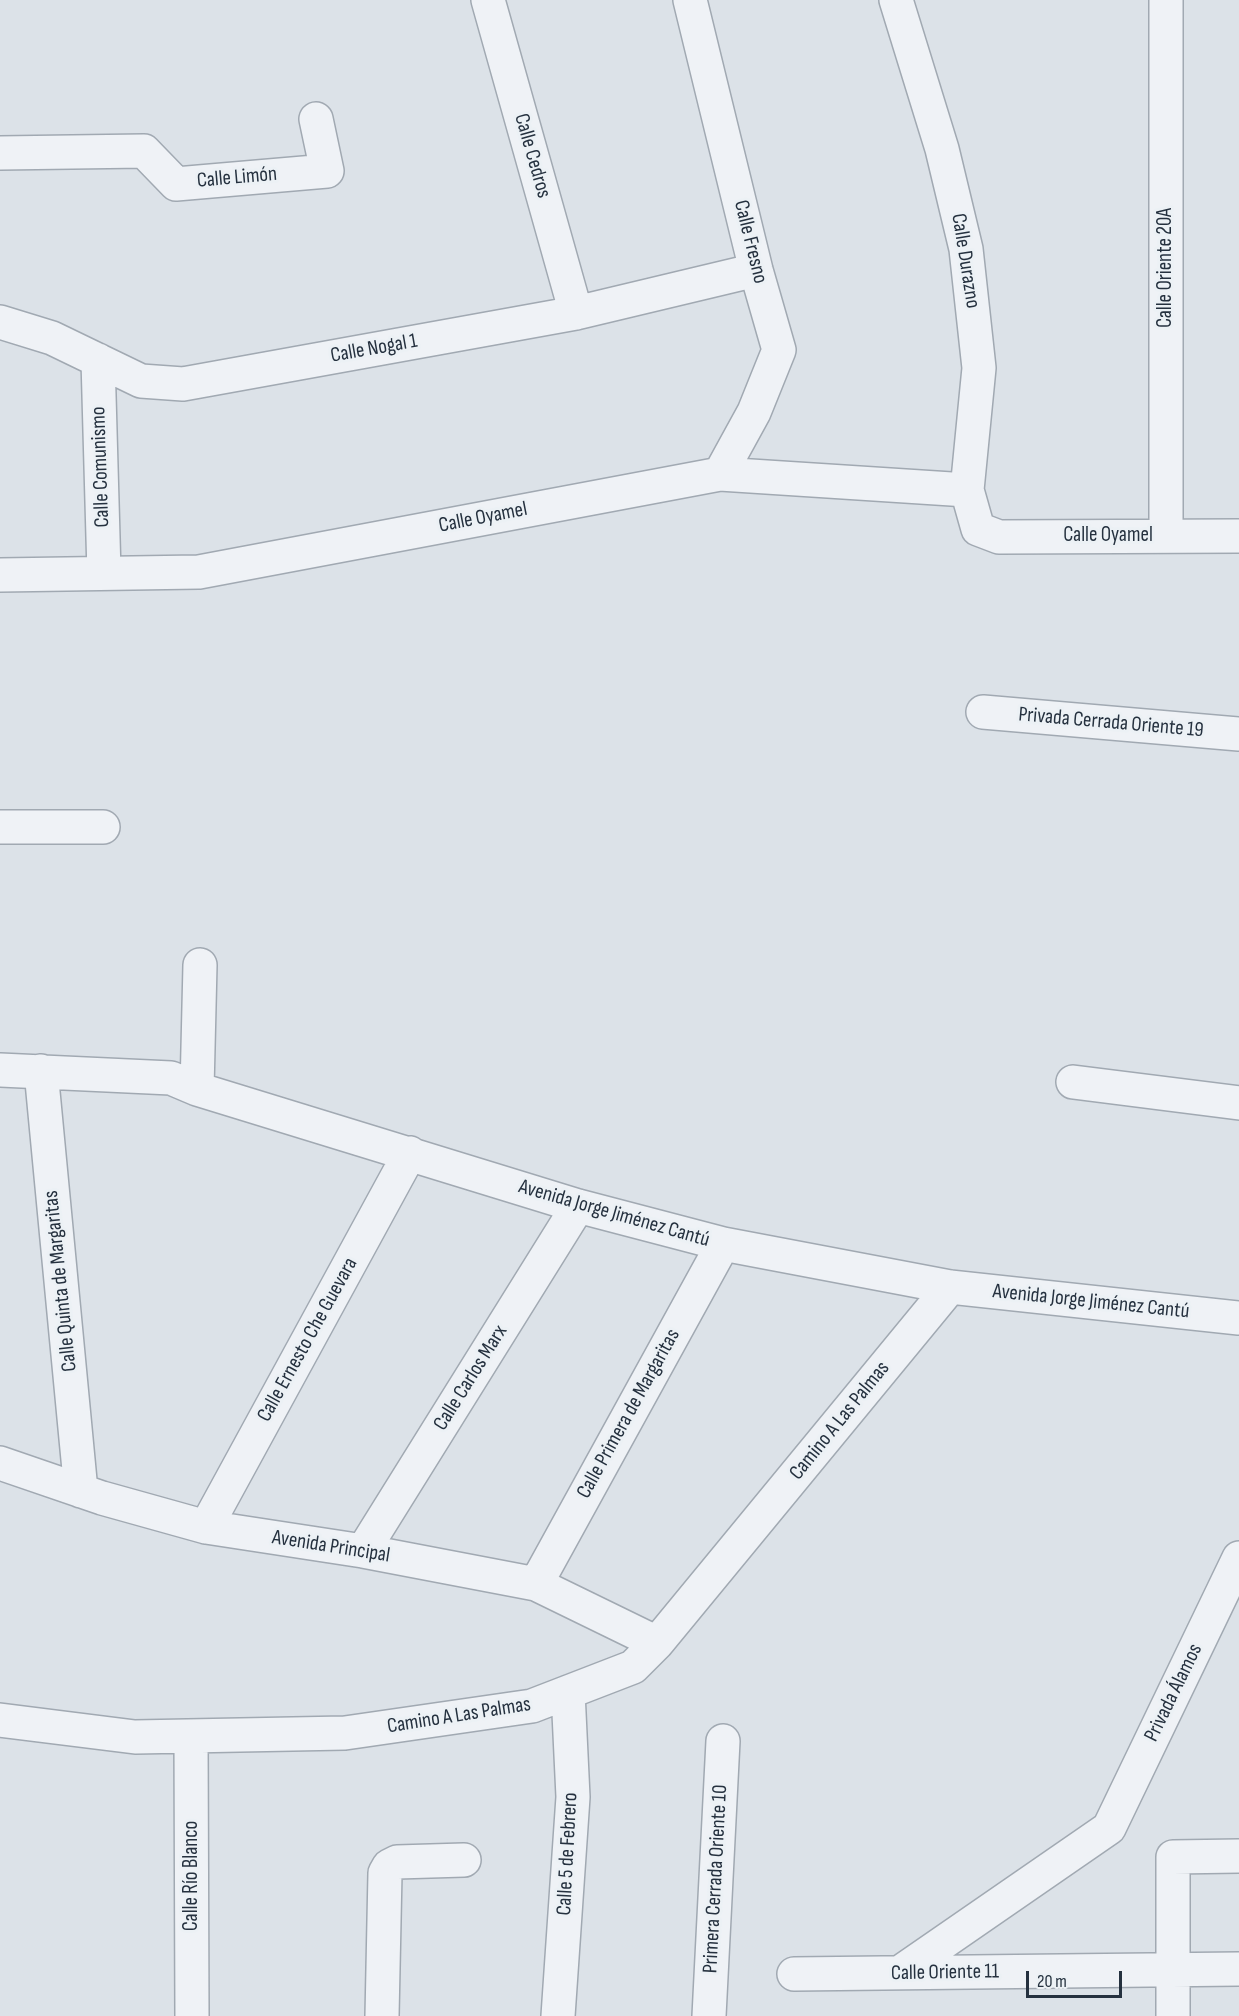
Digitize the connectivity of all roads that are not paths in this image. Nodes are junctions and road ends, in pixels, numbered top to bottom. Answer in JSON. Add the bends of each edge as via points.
{"nodes":[{"id":1,"x":488,"y":0,"type":"edge"},
{"id":2,"x":690,"y":0,"type":"edge"},
{"id":3,"x":896,"y":0,"type":"edge"},
{"id":4,"x":1167,"y":0,"type":"edge"},
{"id":5,"x":316,"y":119,"type":"dead end"},
{"id":6,"x":0,"y":153,"type":"edge"},
{"id":7,"x":756,"y":270,"type":"junction"},
{"id":8,"x":576,"y":312,"type":"junction"},
{"id":9,"x":0,"y":322,"type":"edge"},
{"id":10,"x":98,"y":360,"type":"junction"},
{"id":11,"x":720,"y":474,"type":"junction"},
{"id":12,"x":967,"y":490,"type":"junction"},
{"id":13,"x":978,"y":529,"type":"joint"},
{"id":14,"x":1166,"y":536,"type":"junction"},
{"id":15,"x":1239,"y":536,"type":"edge"},
{"id":16,"x":104,"y":573,"type":"junction"},
{"id":17,"x":0,"y":575,"type":"edge"},
{"id":18,"x":983,"y":712,"type":"dead end"},
{"id":19,"x":1239,"y":734,"type":"edge"},
{"id":20,"x":0,"y":827,"type":"edge"},
{"id":21,"x":103,"y":827,"type":"dead end"},
{"id":22,"x":200,"y":965,"type":"dead end"},
{"id":23,"x":0,"y":1070,"type":"edge"},
{"id":24,"x":40,"y":1071,"type":"junction"},
{"id":25,"x":1073,"y":1083,"type":"dead end"},
{"id":26,"x":197,"y":1089,"type":"junction"},
{"id":27,"x":1239,"y":1103,"type":"edge"},
{"id":28,"x":410,"y":1153,"type":"junction"},
{"id":29,"x":578,"y":1206,"type":"junction"},
{"id":30,"x":723,"y":1244,"type":"junction"},
{"id":31,"x":950,"y":1287,"type":"junction"},
{"id":32,"x":1239,"y":1318,"type":"edge"},
{"id":33,"x":0,"y":1463,"type":"edge"},
{"id":34,"x":81,"y":1491,"type":"junction"},
{"id":35,"x":206,"y":1527,"type":"junction"},
{"id":36,"x":363,"y":1551,"type":"junction"},
{"id":37,"x":1239,"y":1558,"type":"edge"},
{"id":38,"x":536,"y":1584,"type":"junction"},
{"id":39,"x":657,"y":1643,"type":"junction"},
{"id":40,"x":568,"y":1692,"type":"junction"},
{"id":41,"x":0,"y":1720,"type":"edge"},
{"id":42,"x":191,"y":1736,"type":"junction"},
{"id":43,"x":723,"y":1741,"type":"dead end"},
{"id":44,"x":1239,"y":1856,"type":"edge"},
{"id":45,"x":464,"y":1860,"type":"dead end"},
{"id":46,"x":1239,"y":1969,"type":"edge"},
{"id":47,"x":1172,"y":1970,"type":"junction"},
{"id":48,"x":899,"y":1973,"type":"junction"},
{"id":49,"x":794,"y":1974,"type":"dead end"},
{"id":50,"x":192,"y":2016,"type":"edge"},
{"id":51,"x":382,"y":2016,"type":"edge"},
{"id":52,"x":558,"y":2016,"type":"edge"},
{"id":53,"x":709,"y":2016,"type":"edge"},
{"id":54,"x":1173,"y":2016,"type":"edge"}],
"edges":[{"from":1,"to":8,"type":"street","name":"Calle Cedros"},
{"from":2,"to":7,"type":"street","name":"Calle Fresno"},
{"from":3,"to":12,"type":"street","name":"Calle Durazno","via":[[942,149],[966,249],[979,368]]},
{"from":4,"to":14,"type":"street","name":"Calle Oriente 20A"},
{"from":5,"to":6,"type":"street","name":"Calle Limón","via":[[327,171],[176,184],[144,151]]},
{"from":7,"to":8,"type":"street","name":"Calle Nogal 1"},
{"from":7,"to":11,"type":"street","name":"Calle Fresno","via":[[779,350],[754,412]]},
{"from":8,"to":10,"type":"street","name":"Calle Nogal 1","via":[[183,384],[141,381]]},
{"from":9,"to":10,"type":"street","name":"Calle Nogal 1","via":[[52,338]]},
{"from":10,"to":16,"type":"street","name":"Calle Comunismo"},
{"from":11,"to":12,"type":"street","name":"Calle Oyamel"},
{"from":11,"to":16,"type":"street","name":"Calle Oyamel","via":[[198,572]]},
{"from":12,"to":13,"type":"street","name":"Calle Durazno"},
{"from":13,"to":14,"type":"street","name":"Calle Oyamel","via":[[999,537]]},
{"from":14,"to":15,"type":"street","name":"Calle Oyamel"},
{"from":16,"to":17,"type":"street","name":"Calle Oyamel"},
{"from":18,"to":19,"type":"street","name":"Privada Cerrada Oriente 19"},
{"from":20,"to":21,"type":"street"},
{"from":22,"to":26,"type":"street"},
{"from":23,"to":24,"type":"street","name":"Avenida Jorge Jiménez Cantú"},
{"from":24,"to":26,"type":"street","name":"Avenida Jorge Jiménez Cantú","via":[[171,1078]]},
{"from":24,"to":34,"type":"street","name":"Calle Quinta de Margaritas"},
{"from":25,"to":27,"type":"street"},
{"from":26,"to":28,"type":"street","name":"Avenida Jorge Jiménez Cantú"},
{"from":28,"to":29,"type":"street","name":"Avenida Jorge Jiménez Cantú"},
{"from":28,"to":35,"type":"street","name":"Calle Ernesto Che Guevara"},
{"from":29,"to":30,"type":"street","name":"Avenida Jorge Jiménez Cantú"},
{"from":29,"to":36,"type":"street","name":"Calle Carlos Marx"},
{"from":30,"to":31,"type":"street","name":"Avenida Jorge Jiménez Cantú"},
{"from":30,"to":38,"type":"street","name":"Calle Primera de Margaritas"},
{"from":31,"to":32,"type":"street","name":"Avenida Jorge Jiménez Cantú"},
{"from":31,"to":39,"type":"street","name":"Camino A Las Palmas"},
{"from":33,"to":34,"type":"street","name":"Avenida Principal"},
{"from":34,"to":35,"type":"street","name":"Avenida Principal"},
{"from":35,"to":36,"type":"street","name":"Avenida Principal"},
{"from":36,"to":38,"type":"street","name":"Avenida Principal"},
{"from":37,"to":48,"type":"street","name":"Privada Álamos","via":[[1109,1828]]},
{"from":38,"to":39,"type":"street","name":"Avenida Principal"},
{"from":39,"to":40,"type":"street","name":"Camino A Las Palmas","via":[[633,1667]]},
{"from":40,"to":42,"type":"street","name":"Camino A Las Palmas","via":[[532,1706],[345,1734]]},
{"from":40,"to":52,"type":"street","name":"Calle 5 de Febrero","via":[[573,1797]]},
{"from":41,"to":42,"type":"street","name":"Camino A Las Palmas","via":[[135,1737]]},
{"from":42,"to":50,"type":"street","name":"Calle Río Blanco"},
{"from":43,"to":53,"type":"street","name":"Primera Cerrada Oriente 10"},
{"from":44,"to":47,"type":"street","via":[[1173,1857]]},
{"from":45,"to":51,"type":"street","via":[[397,1862],[385,1873]]},
{"from":46,"to":47,"type":"street","name":"Calle Oriente 11"},
{"from":47,"to":48,"type":"street","name":"Calle Oriente 11"},
{"from":47,"to":54,"type":"street"},
{"from":48,"to":49,"type":"street","name":"Calle Oriente 11"}]}
